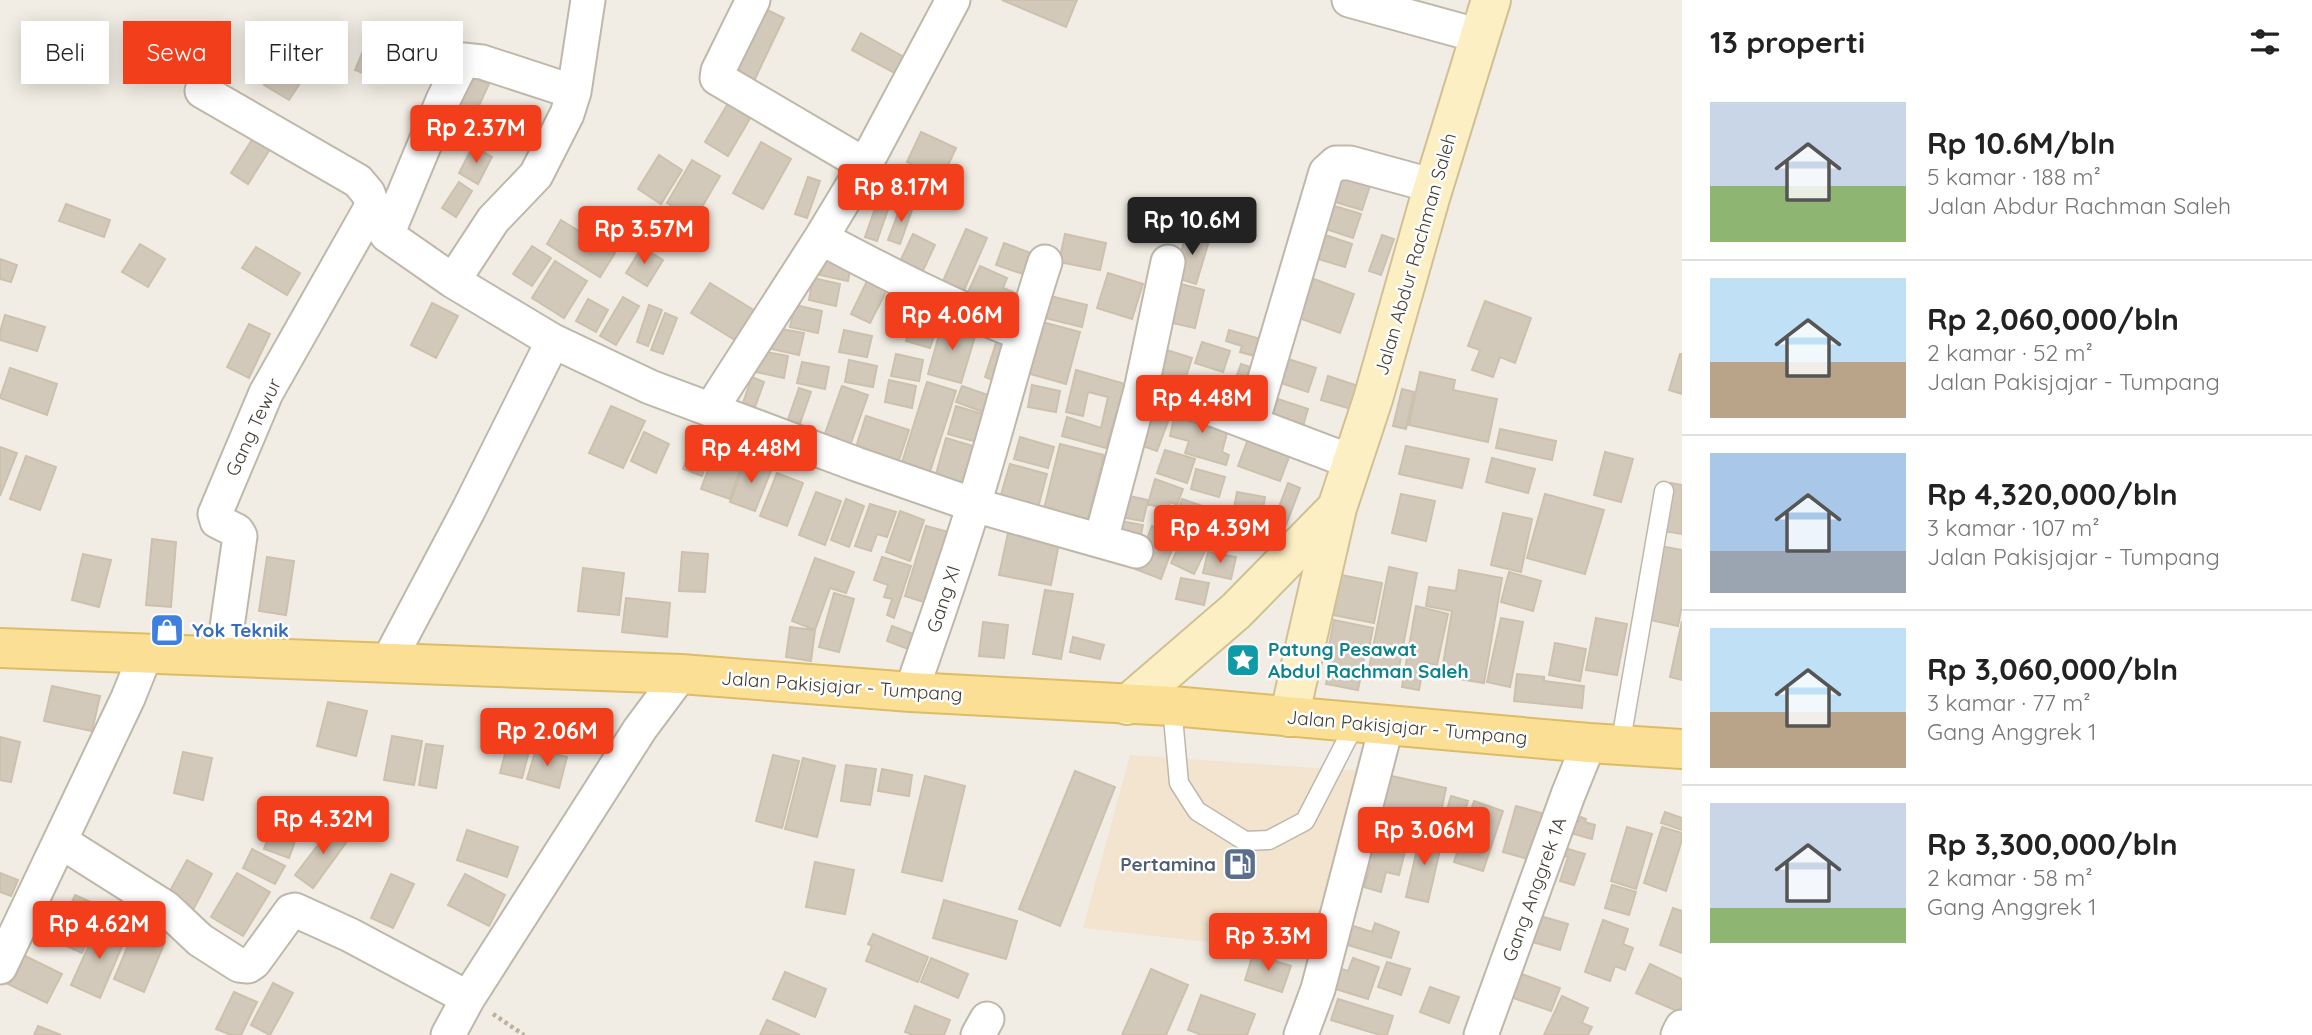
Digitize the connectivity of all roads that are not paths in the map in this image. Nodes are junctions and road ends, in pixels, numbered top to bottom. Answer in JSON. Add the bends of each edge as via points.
{"nodes":[{"id":1,"x":588,"y":0,"type":"edge"},
{"id":2,"x":753,"y":0,"type":"edge"},
{"id":3,"x":953,"y":0,"type":"edge"},
{"id":4,"x":1349,"y":0,"type":"edge"},
{"id":5,"x":1491,"y":0,"type":"edge"},
{"id":6,"x":1480,"y":36,"type":"junction"},
{"id":7,"x":202,"y":91,"type":"dead end"},
{"id":8,"x":574,"y":92,"type":"junction"},
{"id":9,"x":865,"y":165,"type":"junction"},
{"id":10,"x":1434,"y":186,"type":"junction"},
{"id":11,"x":372,"y":206,"type":"junction"},
{"id":12,"x":387,"y":235,"type":"junction"},
{"id":13,"x":821,"y":238,"type":"junction"},
{"id":14,"x":1045,"y":261,"type":"dead end"},
{"id":15,"x":1168,"y":262,"type":"dead end"},
{"id":16,"x":453,"y":281,"type":"junction"},
{"id":17,"x":1021,"y":333,"type":"junction"},
{"id":18,"x":552,"y":341,"type":"junction"},
{"id":19,"x":1141,"y":390,"type":"junction"},
{"id":20,"x":711,"y":409,"type":"junction"},
{"id":21,"x":1252,"y":423,"type":"junction"},
{"id":22,"x":1352,"y":462,"type":"junction"},
{"id":23,"x":1664,"y":491,"type":"dead end"},
{"id":24,"x":974,"y":505,"type":"junction"},
{"id":25,"x":1337,"y":508,"type":"junction"},
{"id":26,"x":1101,"y":540,"type":"junction"},
{"id":27,"x":1136,"y":551,"type":"dead end"},
{"id":28,"x":0,"y":648,"type":"edge"},
{"id":29,"x":146,"y":653,"type":"junction"},
{"id":30,"x":223,"y":655,"type":"junction"},
{"id":31,"x":388,"y":662,"type":"junction"},
{"id":32,"x":681,"y":674,"type":"junction"},
{"id":33,"x":911,"y":692,"type":"junction"},
{"id":34,"x":1127,"y":705,"type":"junction"},
{"id":35,"x":1171,"y":706,"type":"junction"},
{"id":36,"x":1289,"y":717,"type":"junction"},
{"id":37,"x":1371,"y":723,"type":"junction"},
{"id":38,"x":1605,"y":744,"type":"junction"},
{"id":39,"x":1682,"y":749,"type":"edge"},
{"id":40,"x":60,"y":841,"type":"junction"},
{"id":41,"x":0,"y":967,"type":"edge"},
{"id":42,"x":468,"y":998,"type":"junction"},
{"id":43,"x":1682,"y":1027,"type":"edge"},
{"id":44,"x":448,"y":1035,"type":"edge"},
{"id":45,"x":1301,"y":1035,"type":"edge"},
{"id":46,"x":1481,"y":1035,"type":"edge"},
{"id":47,"x":1678,"y":1035,"type":"edge"}],
"edges":[{"from":1,"to":8,"type":"street"},
{"from":2,"to":9,"type":"street","via":[[717,78]]},
{"from":3,"to":9,"type":"street"},
{"from":4,"to":6,"type":"street"},
{"from":5,"to":6,"type":"street","name":"Jalan Abdur Rachman Saleh"},
{"from":6,"to":10,"type":"street","name":"Jalan Abdur Rachman Saleh"},
{"from":7,"to":11,"type":"street","via":[[358,181]]},
{"from":8,"to":12,"type":"street","via":[[463,60]]},
{"from":8,"to":16,"type":"street","via":[[536,175],[493,220]]},
{"from":9,"to":13,"type":"street"},
{"from":10,"to":21,"type":"street","via":[[1350,163],[1336,163],[1326,172]]},
{"from":10,"to":22,"type":"street","name":"Jalan Abdur Rachman Saleh"},
{"from":11,"to":12,"type":"street"},
{"from":11,"to":30,"type":"street","name":"Gang Tewur","via":[[266,393],[215,514],[217,521],[240,536]]},
{"from":12,"to":16,"type":"street"},
{"from":13,"to":17,"type":"street","via":[[893,277]]},
{"from":13,"to":20,"type":"street"},
{"from":14,"to":17,"type":"street","name":"Gang XI"},
{"from":15,"to":19,"type":"street"},
{"from":16,"to":18,"type":"street"},
{"from":17,"to":24,"type":"street","name":"Gang XI"},
{"from":18,"to":20,"type":"street","via":[[650,387]]},
{"from":18,"to":31,"type":"street"},
{"from":19,"to":21,"type":"street"},
{"from":19,"to":26,"type":"street"},
{"from":20,"to":24,"type":"street"},
{"from":21,"to":22,"type":"street"},
{"from":22,"to":25,"type":"street","name":"Jalan Abdur Rachman Saleh"},
{"from":23,"to":38,"type":"lane"},
{"from":24,"to":26,"type":"street"},
{"from":24,"to":33,"type":"street","name":"Gang XI"},
{"from":25,"to":34,"type":"street","name":"Jalan Abdur Rachman Saleh","via":[[1236,611]]},
{"from":25,"to":36,"type":"street","name":"Jalan Abdur Rachman Saleh"},
{"from":26,"to":27,"type":"street"},
{"from":28,"to":29,"type":"main road","name":"Jalan Pakisjajar - Tumpang"},
{"from":29,"to":30,"type":"main road","name":"Jalan Pakisjajar - Tumpang"},
{"from":29,"to":40,"type":"street"},
{"from":30,"to":31,"type":"main road","name":"Jalan Pakisjajar - Tumpang"},
{"from":31,"to":32,"type":"main road","name":"Jalan Pakisjajar - Tumpang"},
{"from":32,"to":33,"type":"main road","name":"Jalan Pakisjajar - Tumpang"},
{"from":32,"to":42,"type":"street","via":[[640,729]]},
{"from":33,"to":34,"type":"main road","name":"Jalan Pakisjajar - Tumpang"},
{"from":34,"to":35,"type":"main road","name":"Jalan Pakisjajar - Tumpang"},
{"from":35,"to":36,"type":"main road","name":"Jalan Pakisjajar - Tumpang"},
{"from":35,"to":37,"type":"lane","via":[[1180,783],[1197,811],[1245,841],[1269,839],[1305,821]]},
{"from":36,"to":37,"type":"main road","name":"Jalan Pakisjajar - Tumpang"},
{"from":37,"to":38,"type":"main road","name":"Jalan Pakisjajar - Tumpang"},
{"from":37,"to":45,"type":"street","via":[[1318,989]]},
{"from":38,"to":39,"type":"main road","name":"Jalan Pakisjajar - Tumpang"},
{"from":38,"to":46,"type":"street","name":"Gang Anggrek 1A","via":[[1568,795]]},
{"from":40,"to":41,"type":"street"},
{"from":40,"to":42,"type":"street","via":[[166,908],[200,940],[257,973],[254,962],[295,910]]},
{"from":42,"to":44,"type":"street"},
{"from":43,"to":47,"type":"street"}]}
